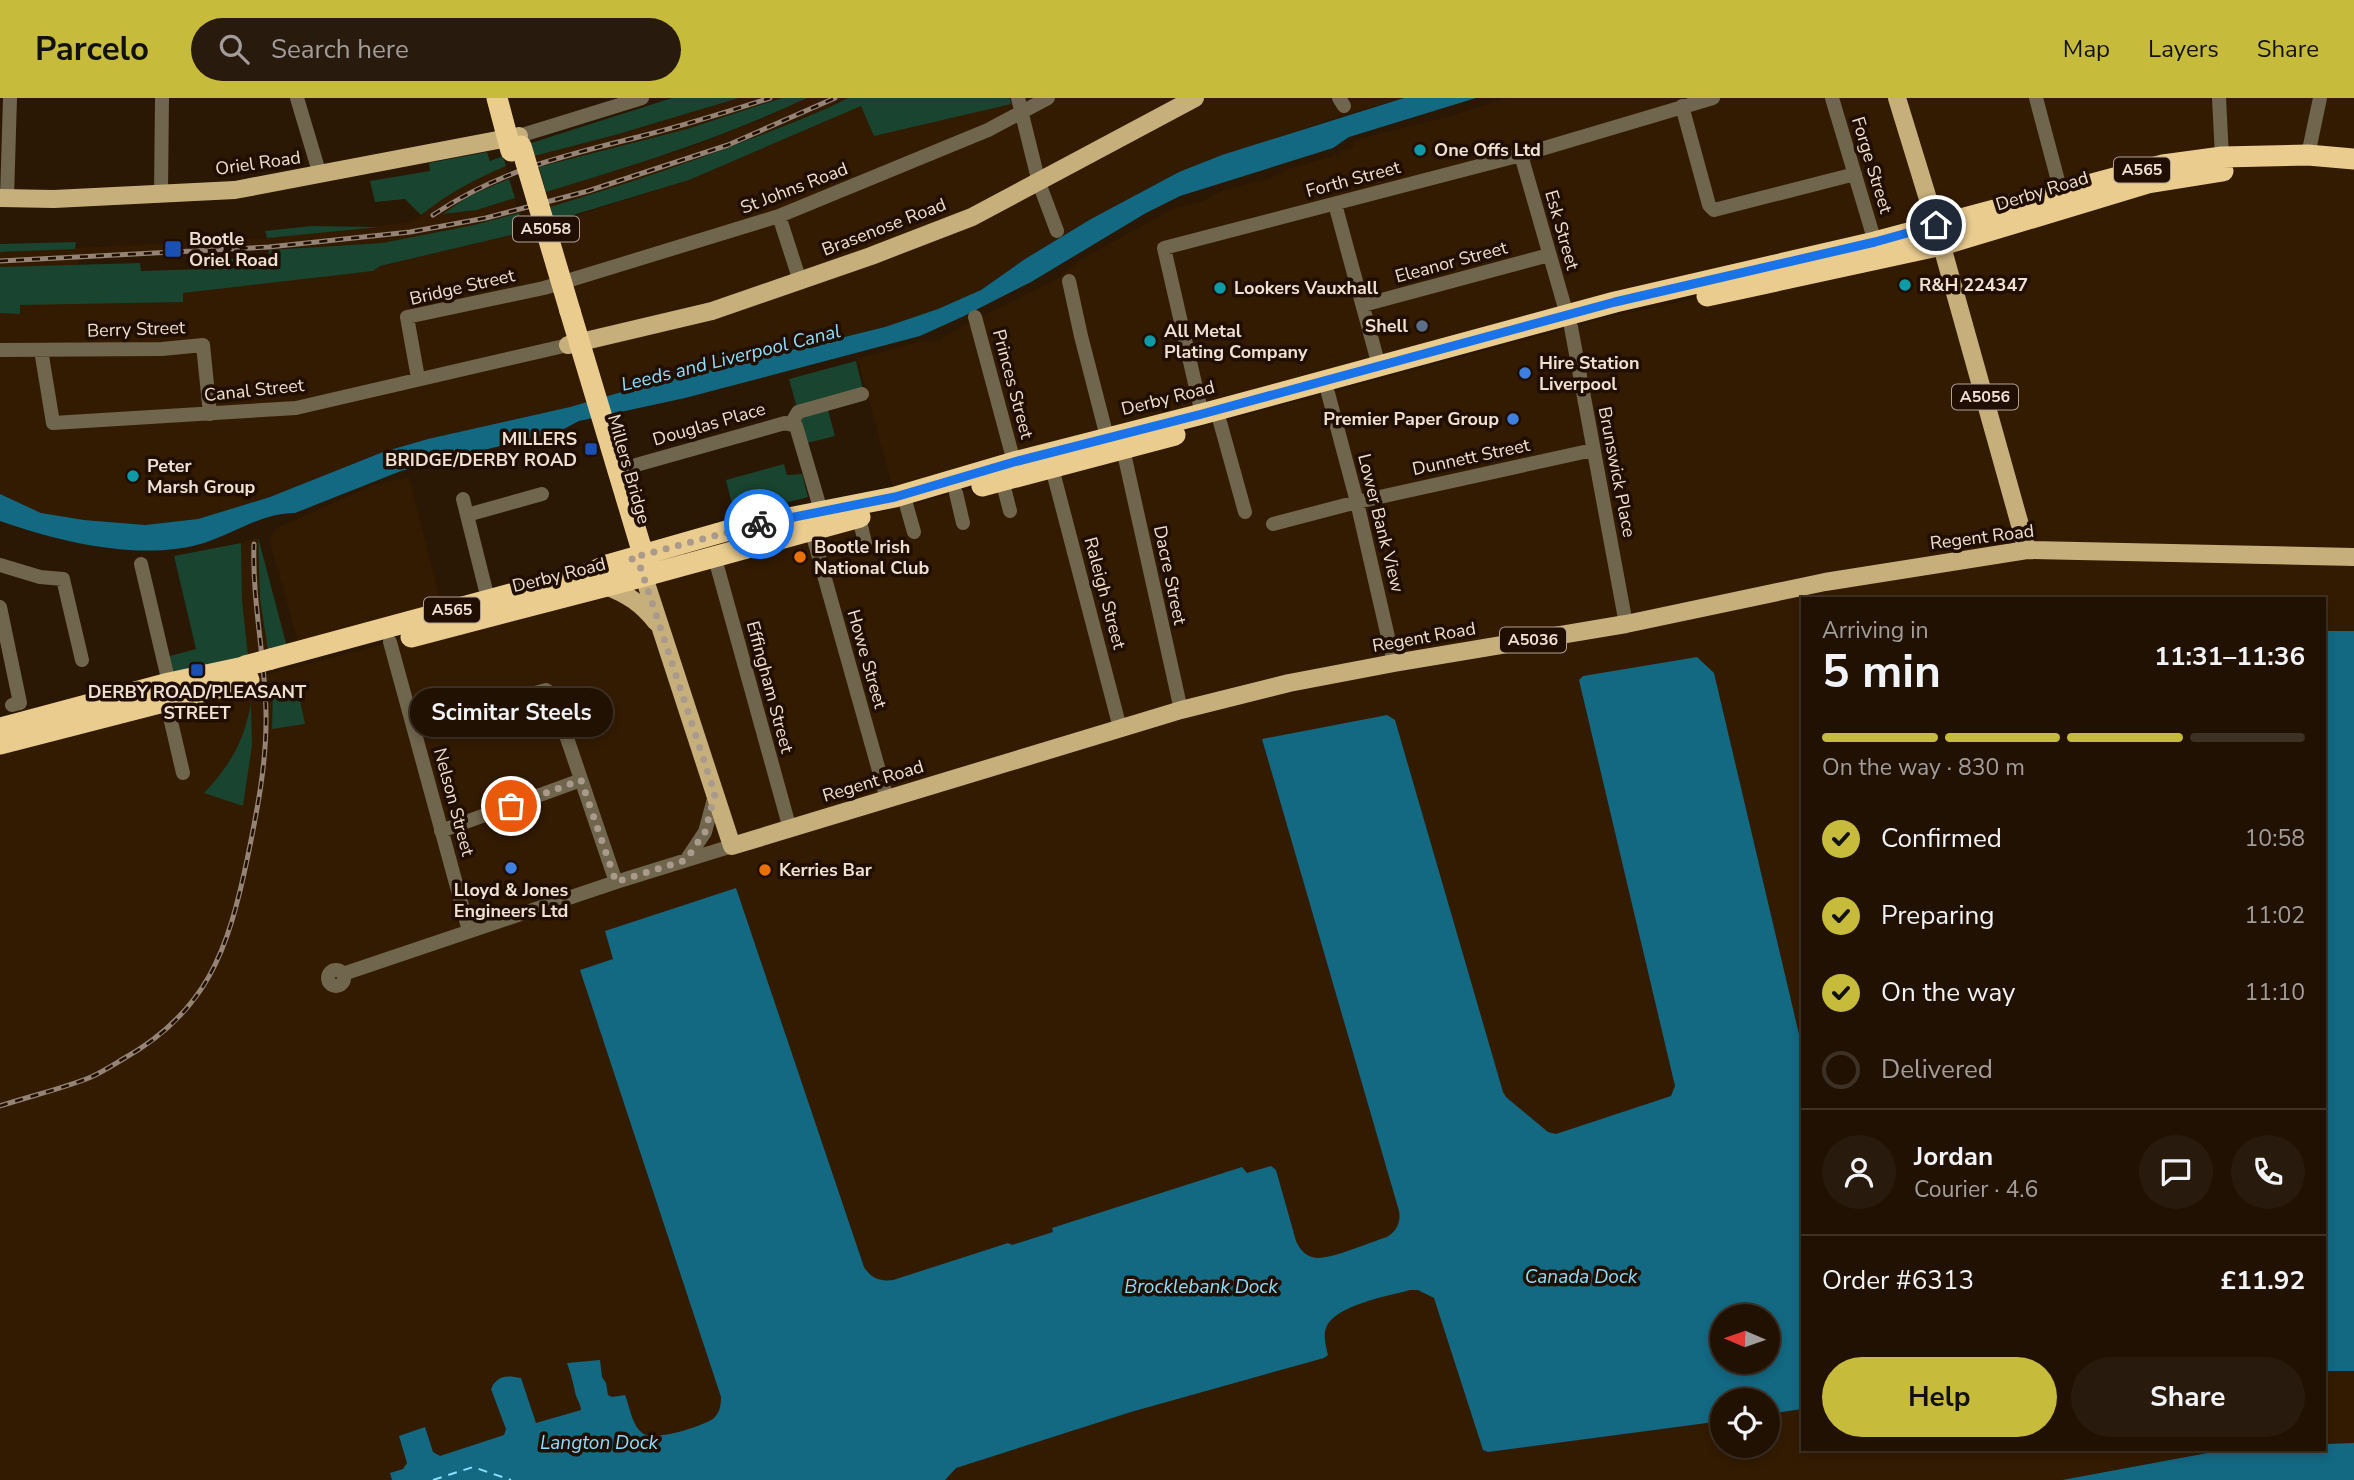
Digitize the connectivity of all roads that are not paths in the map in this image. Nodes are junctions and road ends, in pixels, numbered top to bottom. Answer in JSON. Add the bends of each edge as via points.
{"nodes":[{"id":1,"x":10,"y":98,"type":"edge"},
{"id":2,"x":162,"y":98,"type":"edge"},
{"id":3,"x":298,"y":98,"type":"edge"},
{"id":4,"x":497,"y":98,"type":"edge"},
{"id":5,"x":509,"y":98,"type":"edge"},
{"id":6,"x":642,"y":98,"type":"edge"},
{"id":7,"x":1048,"y":98,"type":"edge"},
{"id":8,"x":1195,"y":98,"type":"edge"},
{"id":9,"x":1713,"y":98,"type":"edge"},
{"id":10,"x":1832,"y":98,"type":"edge"},
{"id":11,"x":1897,"y":98,"type":"edge"},
{"id":12,"x":2036,"y":98,"type":"edge"},
{"id":13,"x":2219,"y":98,"type":"edge"},
{"id":14,"x":2320,"y":98,"type":"edge"},
{"id":15,"x":1020,"y":105,"type":"edge"},
{"id":16,"x":1682,"y":106,"type":"junction"},
{"id":17,"x":514,"y":143,"type":"junction"},
{"id":18,"x":1521,"y":155,"type":"junction"},
{"id":19,"x":2308,"y":155,"type":"junction"},
{"id":20,"x":2222,"y":157,"type":"junction"},
{"id":21,"x":2354,"y":159,"type":"edge"},
{"id":22,"x":2354,"y":173,"type":"edge"},
{"id":23,"x":1854,"y":174,"type":"junction"},
{"id":24,"x":320,"y":175,"type":"junction"},
{"id":25,"x":1039,"y":183,"type":"junction"},
{"id":26,"x":2061,"y":192,"type":"junction"},
{"id":27,"x":161,"y":193,"type":"junction"},
{"id":28,"x":4,"y":198,"type":"edge"},
{"id":29,"x":1335,"y":204,"type":"junction"},
{"id":30,"x":779,"y":216,"type":"junction"},
{"id":31,"x":1057,"y":231,"type":"dead end"},
{"id":32,"x":1939,"y":235,"type":"junction"},
{"id":33,"x":1875,"y":242,"type":"junction"},
{"id":34,"x":1833,"y":252,"type":"junction"},
{"id":35,"x":1549,"y":255,"type":"junction"},
{"id":36,"x":800,"y":281,"type":"junction"},
{"id":37,"x":1069,"y":281,"type":"dead end"},
{"id":38,"x":544,"y":288,"type":"joint"},
{"id":39,"x":1363,"y":305,"type":"junction"},
{"id":40,"x":975,"y":317,"type":"dead end"},
{"id":41,"x":1569,"y":321,"type":"junction"},
{"id":42,"x":575,"y":349,"type":"junction"},
{"id":43,"x":0,"y":350,"type":"edge"},
{"id":44,"x":41,"y":351,"type":"junction"},
{"id":45,"x":1379,"y":366,"type":"junction"},
{"id":46,"x":418,"y":379,"type":"junction"},
{"id":47,"x":1328,"y":393,"type":"junction"},
{"id":48,"x":862,"y":394,"type":"dead end"},
{"id":49,"x":210,"y":414,"type":"junction"},
{"id":50,"x":1211,"y":418,"type":"junction"},
{"id":51,"x":791,"y":424,"type":"junction"},
{"id":52,"x":1115,"y":443,"type":"junction"},
{"id":53,"x":1593,"y":450,"type":"junction"},
{"id":54,"x":1014,"y":462,"type":"junction"},
{"id":55,"x":636,"y":465,"type":"dead end"},
{"id":56,"x":1052,"y":468,"type":"junction"},
{"id":57,"x":1002,"y":480,"type":"junction"},
{"id":58,"x":956,"y":493,"type":"junction"},
{"id":59,"x":542,"y":494,"type":"dead end"},
{"id":60,"x":463,"y":499,"type":"dead end"},
{"id":61,"x":1357,"y":502,"type":"junction"},
{"id":62,"x":906,"y":504,"type":"junction"},
{"id":63,"x":1010,"y":511,"type":"dead end"},
{"id":64,"x":1245,"y":512,"type":"dead end"},
{"id":65,"x":467,"y":515,"type":"junction"},
{"id":66,"x":859,"y":517,"type":"junction"},
{"id":67,"x":816,"y":520,"type":"junction"},
{"id":68,"x":963,"y":523,"type":"dead end"},
{"id":69,"x":1273,"y":524,"type":"dead end"},
{"id":70,"x":914,"y":533,"type":"dead end"},
{"id":71,"x":865,"y":543,"type":"dead end"},
{"id":72,"x":2027,"y":550,"type":"junction"},
{"id":73,"x":714,"y":555,"type":"junction"},
{"id":74,"x":2354,"y":557,"type":"edge"},
{"id":75,"x":141,"y":564,"type":"dead end"},
{"id":76,"x":639,"y":564,"type":"junction"},
{"id":77,"x":0,"y":565,"type":"edge"},
{"id":78,"x":599,"y":579,"type":"junction"},
{"id":79,"x":488,"y":599,"type":"junction"},
{"id":80,"x":0,"y":607,"type":"edge"},
{"id":81,"x":1626,"y":624,"type":"junction"},
{"id":82,"x":660,"y":628,"type":"junction"},
{"id":83,"x":390,"y":642,"type":"junction"},
{"id":84,"x":4,"y":643,"type":"edge"},
{"id":85,"x":82,"y":660,"type":"dead end"},
{"id":86,"x":1394,"y":663,"type":"junction"},
{"id":87,"x":273,"y":666,"type":"junction"},
{"id":88,"x":167,"y":692,"type":"junction"},
{"id":89,"x":12,"y":705,"type":"dead end"},
{"id":90,"x":1181,"y":710,"type":"junction"},
{"id":91,"x":0,"y":727,"type":"edge"},
{"id":92,"x":1120,"y":728,"type":"junction"},
{"id":93,"x":414,"y":730,"type":"junction"},
{"id":94,"x":0,"y":744,"type":"edge"},
{"id":95,"x":183,"y":774,"type":"dead end"},
{"id":96,"x":581,"y":780,"type":"junction"},
{"id":97,"x":715,"y":794,"type":"junction"},
{"id":98,"x":887,"y":799,"type":"junction"},
{"id":99,"x":790,"y":829,"type":"junction"},
{"id":100,"x":442,"y":831,"type":"junction"},
{"id":101,"x":732,"y":846,"type":"junction"},
{"id":102,"x":686,"y":860,"type":"junction"},
{"id":103,"x":616,"y":882,"type":"junction"},
{"id":104,"x":469,"y":932,"type":"junction"},
{"id":105,"x":343,"y":974,"type":"dead end"}],
"edges":[{"from":1,"to":28,"type":"street"},
{"from":2,"to":27,"type":"street"},
{"from":3,"to":24,"type":"street"},
{"from":4,"to":17,"type":"highway","number":"A5058"},
{"from":5,"to":17,"type":"highway","number":"A5058"},
{"from":6,"to":17,"type":"street"},
{"from":7,"to":15,"type":"street","name":"St Johns Road"},
{"from":8,"to":25,"type":"main road","name":"Brasenose Road"},
{"from":9,"to":16,"type":"street","name":"Forth Street"},
{"from":10,"to":23,"type":"street","name":"Forge Street"},
{"from":11,"to":32,"type":"main road","number":"A5056"},
{"from":12,"to":26,"type":"street"},
{"from":13,"to":20,"type":"street"},
{"from":14,"to":19,"type":"street"},
{"from":15,"to":25,"type":"street"},
{"from":15,"to":30,"type":"street","name":"St Johns Road","via":[[989,130]]},
{"from":16,"to":18,"type":"street","name":"Forth Street"},
{"from":16,"to":23,"type":"street","via":[[1714,210]]},
{"from":17,"to":24,"type":"main road","name":"Oriel Road"},
{"from":17,"to":42,"type":"highway","name":"Millers Bridge","number":"A5058"},
{"from":18,"to":29,"type":"street","name":"Forth Street"},
{"from":18,"to":35,"type":"street","name":"Esk Street"},
{"from":19,"to":20,"type":"highway","name":"Derby Road","number":"A565"},
{"from":19,"to":21,"type":"highway","name":"Derby Road","number":"A565"},
{"from":20,"to":26,"type":"highway","name":"Derby Road","number":"A565","via":[[2163,165]]},
{"from":22,"to":32,"type":"highway","name":"Derby Road","number":"A565","via":[[2307,169],[2220,172],[2148,183],[2045,214],[2023,212],[1942,230]]},
{"from":23,"to":33,"type":"street","name":"Forge Street"},
{"from":24,"to":27,"type":"main road","name":"Oriel Road","via":[[235,190]]},
{"from":25,"to":31,"type":"street"},
{"from":25,"to":36,"type":"main road","name":"Brasenose Road","via":[[972,217]]},
{"from":26,"to":32,"type":"highway","name":"Derby Road","number":"A565"},
{"from":27,"to":28,"type":"main road","name":"Oriel Road"},
{"from":29,"to":39,"type":"street"},
{"from":29,"to":50,"type":"street","name":"Forth Street","via":[[1164,248]]},
{"from":30,"to":36,"type":"street"},
{"from":30,"to":38,"type":"street","name":"St Johns Road"},
{"from":32,"to":33,"type":"highway","name":"Derby Road","number":"A565"},
{"from":32,"to":34,"type":"highway"},
{"from":32,"to":41,"type":"highway","name":"Derby Road","number":"A565","via":[[1617,315]]},
{"from":32,"to":72,"type":"main road","number":"A5056"},
{"from":33,"to":34,"type":"highway","name":"Derby Road","number":"A565"},
{"from":34,"to":41,"type":"highway","name":"Derby Road","number":"A565"},
{"from":35,"to":39,"type":"street","name":"Eleanor Street"},
{"from":35,"to":41,"type":"street","name":"Esk Street"},
{"from":36,"to":42,"type":"main road","name":"Brasenose Road"},
{"from":37,"to":52,"type":"street","name":"Dacre Street"},
{"from":38,"to":46,"type":"street","name":"Bridge Street","via":[[407,317]]},
{"from":39,"to":45,"type":"street"},
{"from":40,"to":54,"type":"street","name":"Princes Street"},
{"from":41,"to":45,"type":"highway","name":"Derby Road","number":"A565"},
{"from":41,"to":47,"type":"highway","name":"Derby Road","number":"A565"},
{"from":41,"to":53,"type":"street","name":"Brunswick Place"},
{"from":42,"to":46,"type":"street","name":"Canal Street"},
{"from":42,"to":76,"type":"highway","name":"Millers Bridge","number":"A5058"},
{"from":43,"to":44,"type":"street","name":"Berry Street"},
{"from":44,"to":49,"type":"street","name":"Canal Street","via":[[53,423]]},
{"from":44,"to":49,"type":"street","name":"Berry Street","via":[[203,345]]},
{"from":45,"to":50,"type":"highway","name":"Derby Road","number":"A565"},
{"from":46,"to":49,"type":"street","name":"Canal Street","via":[[296,408]]},
{"from":47,"to":50,"type":"highway","name":"Derby Road","number":"A565"},
{"from":47,"to":61,"type":"street","name":"Lower Bank View"},
{"from":48,"to":51,"type":"street","via":[[798,412]]},
{"from":50,"to":52,"type":"highway","name":"Derby Road","number":"A565"},
{"from":50,"to":64,"type":"street"},
{"from":51,"to":55,"type":"street","name":"Douglas Place"},
{"from":51,"to":67,"type":"street","name":"Douglas Place","via":[[796,426],[800,464]]},
{"from":52,"to":54,"type":"highway","name":"Derby Road","number":"A565"},
{"from":52,"to":56,"type":"highway","name":"Derby Road","number":"A565"},
{"from":52,"to":90,"type":"street","name":"Dacre Street"},
{"from":53,"to":61,"type":"street","name":"Dunnett Street"},
{"from":53,"to":81,"type":"street","name":"Brunswick Place"},
{"from":54,"to":67,"type":"highway","name":"Derby Road","number":"A565"},
{"from":56,"to":57,"type":"highway","name":"Derby Road","number":"A565"},
{"from":56,"to":92,"type":"street","name":"Raleigh Street"},
{"from":57,"to":58,"type":"highway","name":"Derby Road","number":"A565"},
{"from":57,"to":63,"type":"street"},
{"from":58,"to":62,"type":"highway","name":"Derby Road","number":"A565"},
{"from":58,"to":68,"type":"street"},
{"from":59,"to":65,"type":"street"},
{"from":60,"to":65,"type":"street"},
{"from":61,"to":69,"type":"street","name":"Dunnett Street"},
{"from":61,"to":86,"type":"street","name":"Lower Bank View"},
{"from":62,"to":66,"type":"highway","name":"Derby Road","number":"A565"},
{"from":62,"to":70,"type":"street"},
{"from":65,"to":79,"type":"street"},
{"from":66,"to":67,"type":"highway","name":"Derby Road","number":"A565"},
{"from":66,"to":71,"type":"street"},
{"from":67,"to":73,"type":"highway","name":"Derby Road","number":"A565"},
{"from":67,"to":76,"type":"highway","name":"Derby Road","number":"A565","via":[[733,529]]},
{"from":67,"to":98,"type":"street","name":"Howe Street"},
{"from":72,"to":74,"type":"main road","name":"Regent Road","number":"A5036"},
{"from":72,"to":81,"type":"main road","name":"Regent Road","number":"A5036","via":[[1825,582]]},
{"from":73,"to":76,"type":"highway","name":"Derby Road","number":"A565"},
{"from":73,"to":99,"type":"street","name":"Effingham Street"},
{"from":75,"to":88,"type":"street"},
{"from":76,"to":78,"type":"highway","name":"Derby Road","number":"A565"},
{"from":76,"to":82,"type":"main road","name":"Millers Bridge","number":"A5058"},
{"from":77,"to":85,"type":"street","via":[[63,579]]},
{"from":78,"to":79,"type":"highway","name":"Derby Road","number":"A565"},
{"from":78,"to":82,"type":"main road","via":[[645,608]]},
{"from":78,"to":83,"type":"highway","name":"Derby Road","number":"A565"},
{"from":79,"to":87,"type":"highway","name":"Derby Road","number":"A565"},
{"from":80,"to":84,"type":"street"},
{"from":81,"to":86,"type":"main road","name":"Regent Road","number":"A5036"},
{"from":82,"to":97,"type":"main road","name":"Millers Bridge","number":"A5058"},
{"from":83,"to":87,"type":"highway","name":"Derby Road","number":"A565"},
{"from":83,"to":93,"type":"street","name":"Nelson Street"},
{"from":84,"to":89,"type":"street","via":[[20,703]]},
{"from":86,"to":90,"type":"main road","name":"Regent Road","number":"A5036"},
{"from":87,"to":88,"type":"highway","name":"Derby Road","number":"A565","bridge":true},
{"from":88,"to":91,"type":"highway","name":"Derby Road","number":"A565"},
{"from":88,"to":94,"type":"highway","name":"Derby Road","number":"A565"},
{"from":88,"to":95,"type":"street"},
{"from":90,"to":92,"type":"main road","name":"Regent Road","number":"A5036"},
{"from":92,"to":98,"type":"main road","name":"Regent Road","number":"A5036"},
{"from":93,"to":96,"type":"street","via":[[545,690],[552,694]]},
{"from":93,"to":100,"type":"street","name":"Nelson Street"},
{"from":96,"to":100,"type":"street"},
{"from":96,"to":103,"type":"street"},
{"from":97,"to":101,"type":"main road","name":"Millers Bridge","number":"A5058"},
{"from":97,"to":102,"type":"street","via":[[705,832]]},
{"from":98,"to":99,"type":"main road","name":"Regent Road","number":"A5036"},
{"from":99,"to":101,"type":"main road","name":"Regent Road","number":"A5036"},
{"from":100,"to":104,"type":"street","name":"Nelson Street"},
{"from":101,"to":102,"type":"street","name":"Regent Road"},
{"from":102,"to":103,"type":"street","name":"Regent Road"},
{"from":103,"to":104,"type":"street","name":"Regent Road"},
{"from":104,"to":105,"type":"street","name":"Regent Road"}]}
